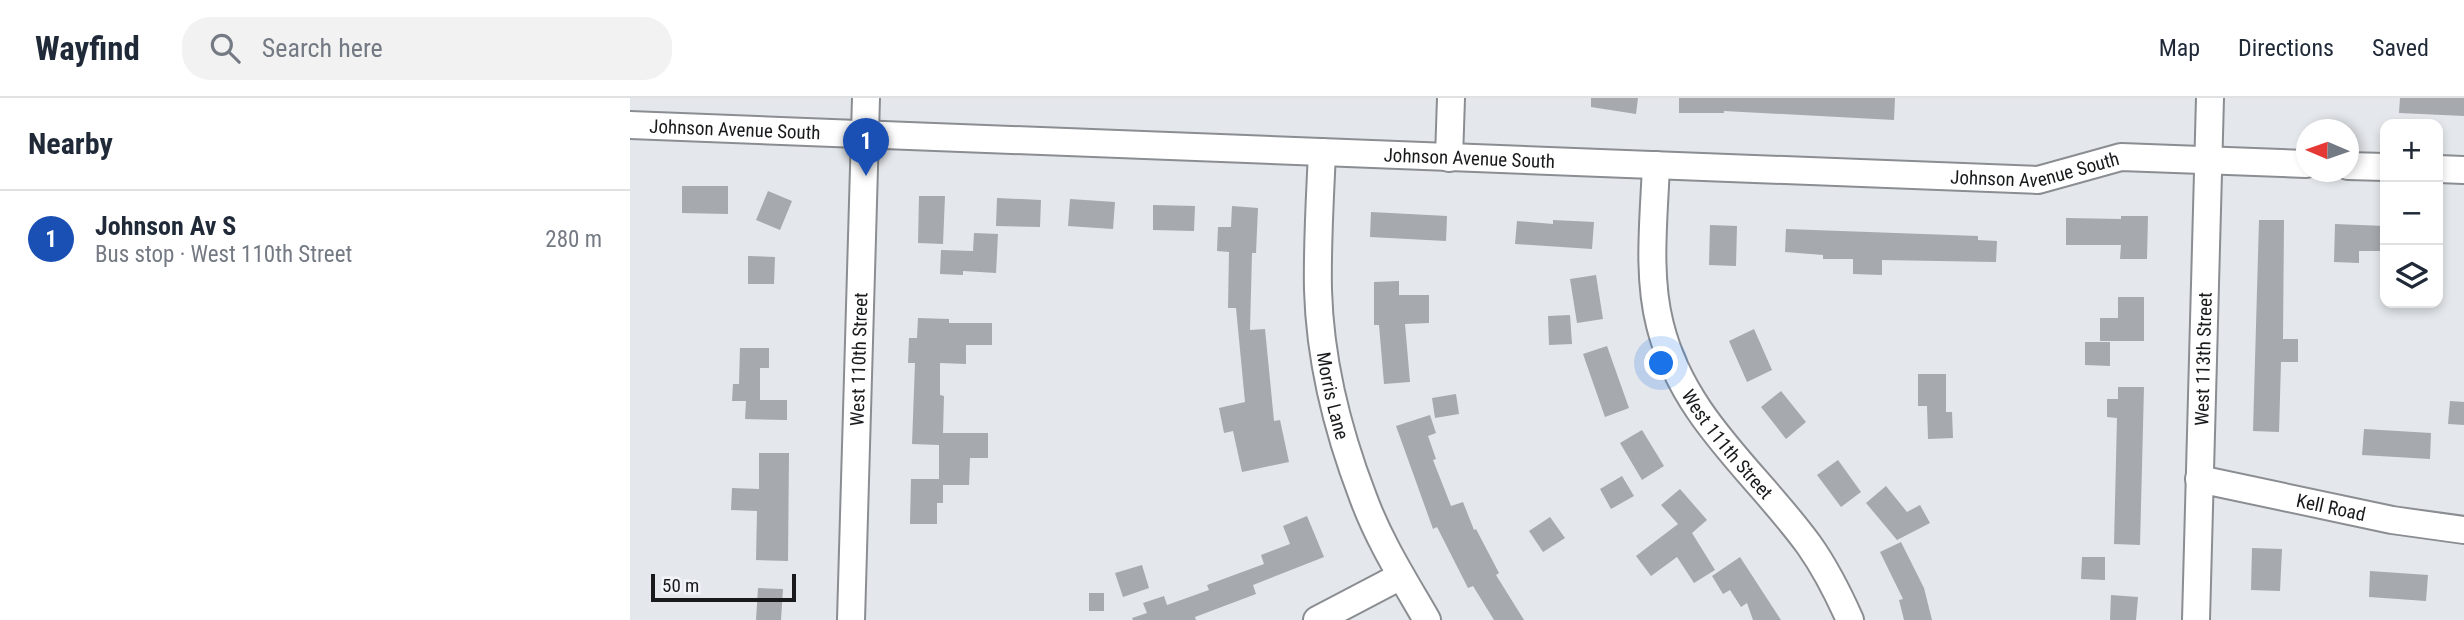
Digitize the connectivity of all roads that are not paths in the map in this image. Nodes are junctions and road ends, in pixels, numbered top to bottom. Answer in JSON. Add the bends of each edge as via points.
{"nodes":[{"id":1,"x":866,"y":98,"type":"edge"},
{"id":2,"x":1451,"y":98,"type":"edge"},
{"id":3,"x":2210,"y":98,"type":"edge"},
{"id":4,"x":630,"y":125,"type":"edge"},
{"id":5,"x":865,"y":134,"type":"junction"},
{"id":6,"x":1322,"y":152,"type":"junction"},
{"id":7,"x":1449,"y":158,"type":"junction"},
{"id":8,"x":2208,"y":160,"type":"junction"},
{"id":9,"x":2296,"y":164,"type":"edge"},
{"id":10,"x":1656,"y":165,"type":"junction"},
{"id":11,"x":2359,"y":166,"type":"edge"},
{"id":12,"x":2380,"y":167,"type":"edge"},
{"id":13,"x":2443,"y":169,"type":"edge"},
{"id":14,"x":2464,"y":170,"type":"edge"},
{"id":15,"x":2199,"y":479,"type":"junction"},
{"id":16,"x":2464,"y":530,"type":"edge"},
{"id":17,"x":1401,"y":576,"type":"junction"},
{"id":18,"x":851,"y":620,"type":"edge"},
{"id":19,"x":1317,"y":620,"type":"edge"},
{"id":20,"x":1427,"y":620,"type":"edge"},
{"id":21,"x":1850,"y":620,"type":"edge"},
{"id":22,"x":2196,"y":620,"type":"edge"}],
"edges":[{"from":1,"to":5,"type":"street","name":"West 110th Street"},
{"from":2,"to":7,"type":"street"},
{"from":3,"to":8,"type":"street","name":"West 113th Street"},
{"from":4,"to":5,"type":"street","name":"Johnson Avenue South"},
{"from":5,"to":6,"type":"street","name":"Johnson Avenue South"},
{"from":5,"to":18,"type":"street","name":"West 110th Street"},
{"from":6,"to":7,"type":"street","name":"Johnson Avenue South"},
{"from":6,"to":17,"type":"street","name":"Morris Lane","via":[[1318,293],[1326,364],[1341,433],[1363,499]]},
{"from":7,"to":10,"type":"street","name":"Johnson Avenue South"},
{"from":8,"to":9,"type":"street","name":"Johnson Avenue South"},
{"from":8,"to":10,"type":"street","name":"Johnson Avenue South","via":[[2121,157],[2038,180]]},
{"from":8,"to":15,"type":"street","name":"West 113th Street"},
{"from":10,"to":21,"type":"street","name":"West 111th Street","via":[[1653,283],[1660,326],[1675,369],[1696,408],[1808,544],[1833,582]]},
{"from":11,"to":12,"type":"street"},
{"from":13,"to":14,"type":"street"},
{"from":15,"to":16,"type":"street","name":"Kell Road","via":[[2392,520]]},
{"from":15,"to":22,"type":"street","name":"West 113th Street"},
{"from":17,"to":19,"type":"street"},
{"from":17,"to":20,"type":"street","name":"Morris Lane"}]}
